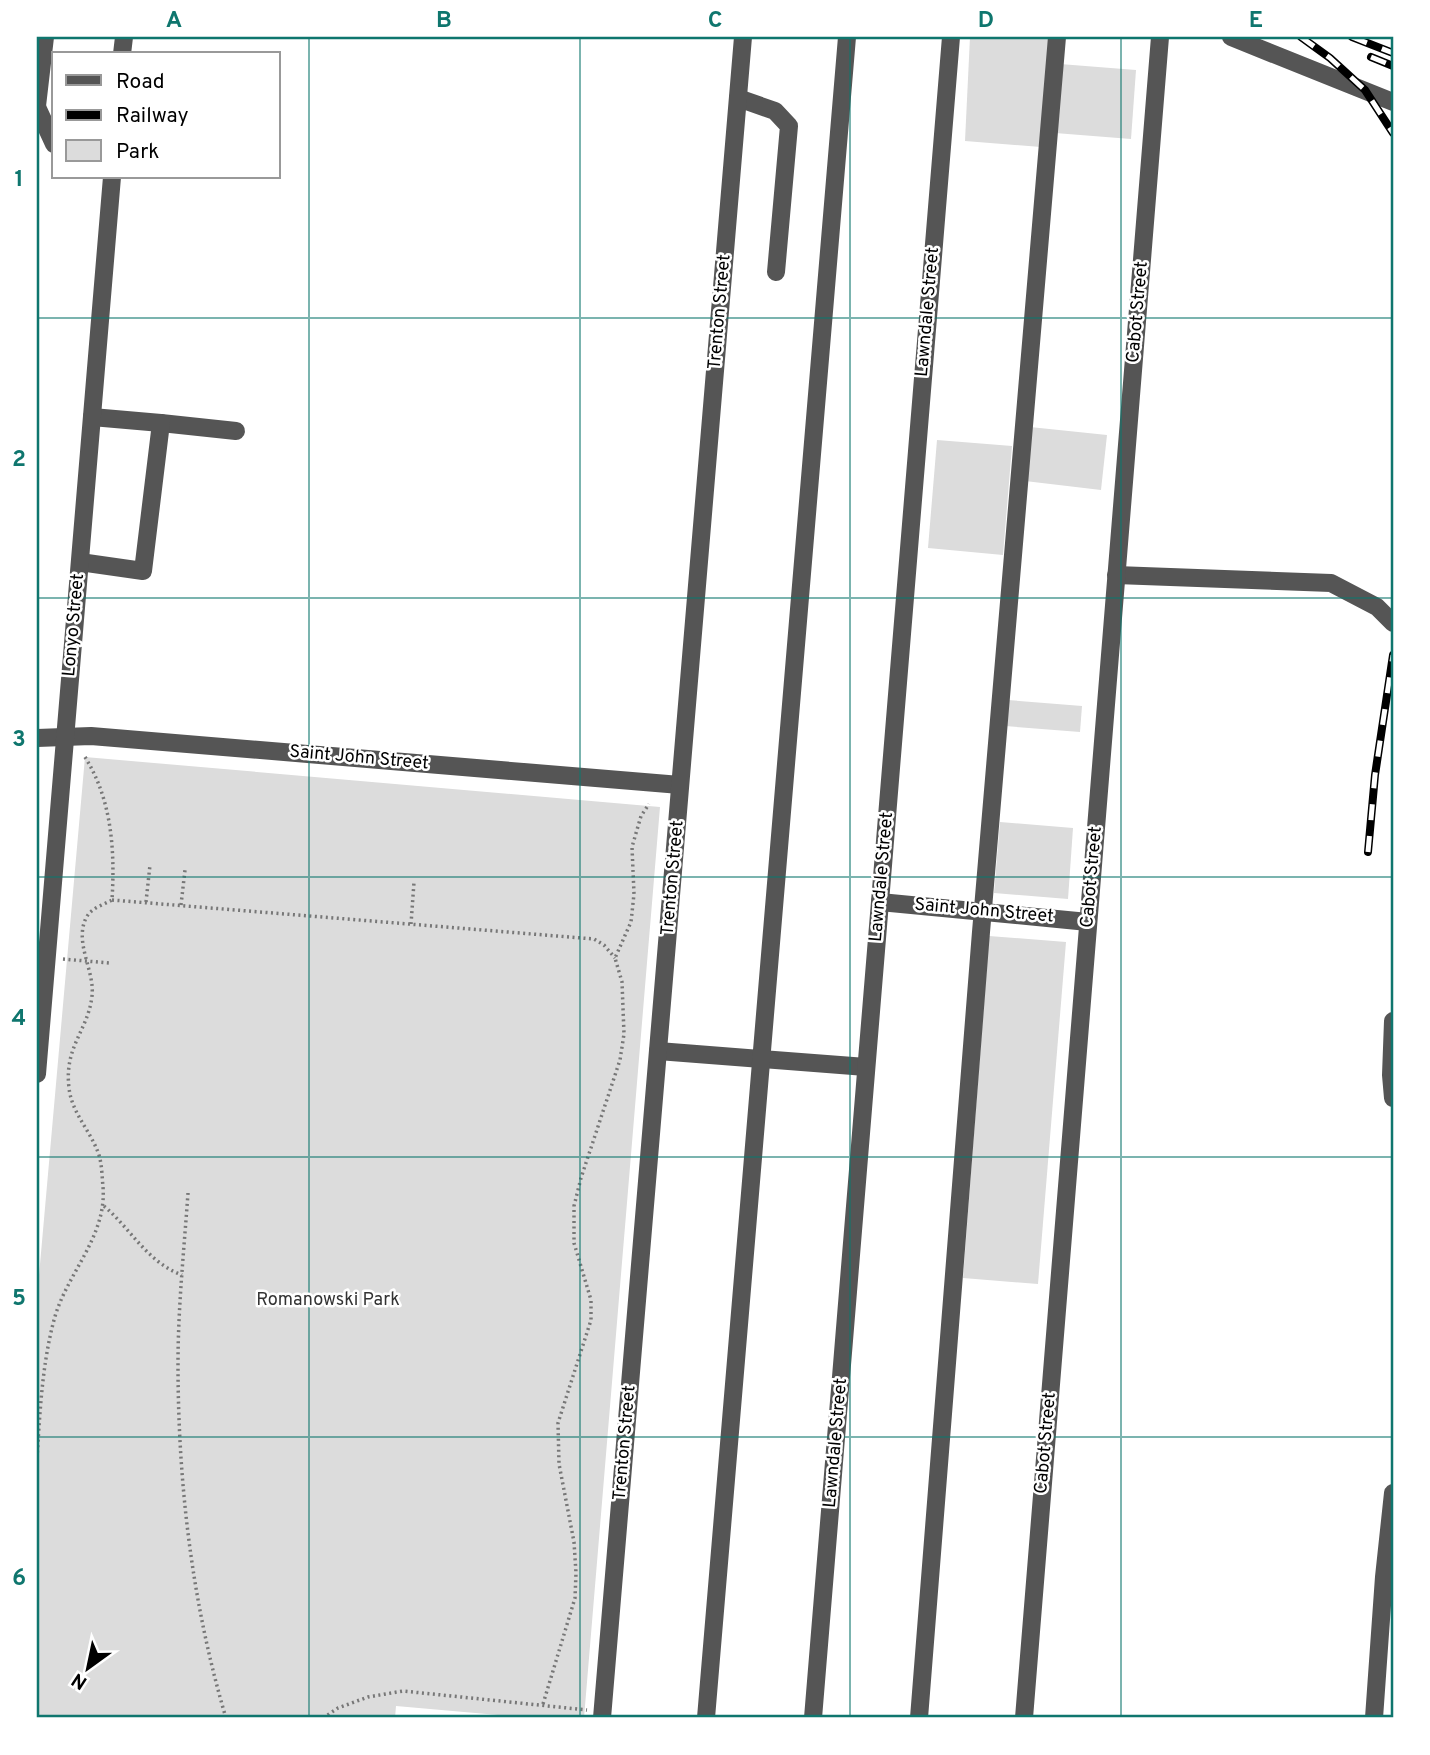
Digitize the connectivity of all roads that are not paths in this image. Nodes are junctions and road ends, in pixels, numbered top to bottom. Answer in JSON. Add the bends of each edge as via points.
{"nodes":[{"id":1,"x":45,"y":37,"type":"edge"},
{"id":2,"x":743,"y":37,"type":"edge"},
{"id":3,"x":847,"y":37,"type":"edge"},
{"id":4,"x":951,"y":37,"type":"edge"},
{"id":5,"x":1056,"y":37,"type":"edge"},
{"id":6,"x":1160,"y":37,"type":"edge"},
{"id":7,"x":1231,"y":37,"type":"edge"},
{"id":8,"x":738,"y":98,"type":"junction"},
{"id":9,"x":1393,"y":102,"type":"edge"},
{"id":10,"x":37,"y":106,"type":"edge"},
{"id":11,"x":52,"y":140,"type":"edge"},
{"id":12,"x":112,"y":178,"type":"edge"},
{"id":13,"x":776,"y":272,"type":"dead end"},
{"id":14,"x":93,"y":417,"type":"junction"},
{"id":15,"x":161,"y":423,"type":"junction"},
{"id":16,"x":236,"y":431,"type":"dead end"},
{"id":17,"x":80,"y":562,"type":"junction"},
{"id":18,"x":1116,"y":575,"type":"junction"},
{"id":19,"x":1393,"y":623,"type":"edge"},
{"id":20,"x":65,"y":737,"type":"junction"},
{"id":21,"x":37,"y":738,"type":"edge"},
{"id":22,"x":680,"y":785,"type":"junction"},
{"id":23,"x":45,"y":869,"type":"edge"},
{"id":24,"x":880,"y":902,"type":"junction"},
{"id":25,"x":983,"y":911,"type":"junction"},
{"id":26,"x":1088,"y":922,"type":"junction"},
{"id":27,"x":1393,"y":1021,"type":"edge"},
{"id":28,"x":658,"y":1051,"type":"junction"},
{"id":29,"x":762,"y":1059,"type":"junction"},
{"id":30,"x":866,"y":1067,"type":"junction"},
{"id":31,"x":37,"y":1074,"type":"edge"},
{"id":32,"x":1393,"y":1098,"type":"edge"},
{"id":33,"x":1393,"y":1493,"type":"edge"},
{"id":34,"x":603,"y":1715,"type":"edge"},
{"id":35,"x":706,"y":1718,"type":"edge"},
{"id":36,"x":813,"y":1718,"type":"edge"},
{"id":37,"x":919,"y":1718,"type":"edge"},
{"id":38,"x":1024,"y":1718,"type":"edge"},
{"id":39,"x":1374,"y":1718,"type":"edge"}],
"edges":[{"from":1,"to":10,"type":"street"},
{"from":2,"to":8,"type":"street","name":"Trenton Street"},
{"from":3,"to":29,"type":"street"},
{"from":4,"to":24,"type":"street","name":"Lawndale Street"},
{"from":5,"to":25,"type":"street"},
{"from":6,"to":18,"type":"street","name":"Cabot Street"},
{"from":7,"to":9,"type":"street"},
{"from":8,"to":13,"type":"street","via":[[775,111],[789,127]]},
{"from":8,"to":22,"type":"street","name":"Trenton Street"},
{"from":10,"to":11,"type":"street"},
{"from":12,"to":14,"type":"street","name":"Lonyo Street"},
{"from":14,"to":15,"type":"street"},
{"from":14,"to":17,"type":"street","name":"Lonyo Street"},
{"from":15,"to":16,"type":"street"},
{"from":15,"to":17,"type":"street","via":[[143,571]]},
{"from":17,"to":20,"type":"street","name":"Lonyo Street"},
{"from":18,"to":19,"type":"street","via":[[1331,583],[1377,607]]},
{"from":18,"to":26,"type":"street","name":"Cabot Street"},
{"from":20,"to":21,"type":"street","name":"Saint John Street"},
{"from":20,"to":22,"type":"street","name":"Saint John Street"},
{"from":20,"to":23,"type":"street","name":"Lonyo Street"},
{"from":22,"to":28,"type":"street","name":"Trenton Street"},
{"from":23,"to":31,"type":"street","name":"Lonyo Street","via":[[47,957]]},
{"from":24,"to":25,"type":"street","name":"Saint John Street"},
{"from":24,"to":30,"type":"street","name":"Lawndale Street"},
{"from":25,"to":26,"type":"street","name":"Saint John Street"},
{"from":25,"to":37,"type":"street"},
{"from":26,"to":38,"type":"street","name":"Cabot Street"},
{"from":27,"to":32,"type":"street"},
{"from":28,"to":29,"type":"street"},
{"from":28,"to":34,"type":"street","name":"Trenton Street"},
{"from":29,"to":30,"type":"street"},
{"from":29,"to":35,"type":"street"},
{"from":30,"to":36,"type":"street","name":"Lawndale Street"},
{"from":33,"to":39,"type":"street"}]}
